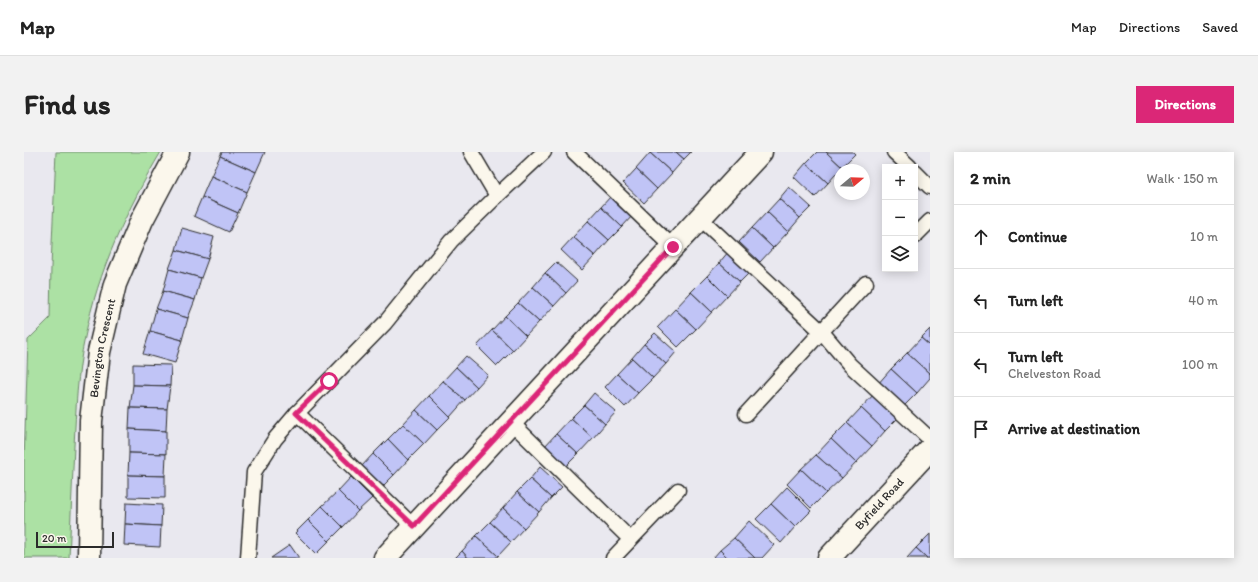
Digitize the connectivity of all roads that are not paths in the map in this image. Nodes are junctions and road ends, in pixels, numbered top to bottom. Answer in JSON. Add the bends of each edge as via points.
{"nodes":[{"id":1,"x":178,"y":152,"type":"edge"},
{"id":2,"x":471,"y":152,"type":"edge"},
{"id":3,"x":544,"y":152,"type":"edge"},
{"id":4,"x":574,"y":152,"type":"edge"},
{"id":5,"x":761,"y":152,"type":"edge"},
{"id":6,"x":894,"y":152,"type":"edge"},
{"id":7,"x":907,"y":164,"type":"edge"},
{"id":8,"x":918,"y":175,"type":"edge"},
{"id":9,"x":930,"y":187,"type":"edge"},
{"id":10,"x":497,"y":196,"type":"junction"},
{"id":11,"x":700,"y":218,"type":"junction"},
{"id":12,"x":930,"y":221,"type":"edge"},
{"id":13,"x":918,"y":233,"type":"edge"},
{"id":14,"x":673,"y":247,"type":"junction"},
{"id":15,"x":866,"y":283,"type":"dead end"},
{"id":16,"x":822,"y":332,"type":"junction"},
{"id":17,"x":296,"y":413,"type":"junction"},
{"id":18,"x":746,"y":414,"type":"dead end"},
{"id":19,"x":511,"y":422,"type":"junction"},
{"id":20,"x":930,"y":439,"type":"edge"},
{"id":21,"x":930,"y":449,"type":"edge"},
{"id":22,"x":678,"y":490,"type":"dead end"},
{"id":23,"x":414,"y":526,"type":"junction"},
{"id":24,"x":630,"y":539,"type":"junction"},
{"id":25,"x":89,"y":558,"type":"edge"},
{"id":26,"x":248,"y":558,"type":"edge"},
{"id":27,"x":385,"y":558,"type":"edge"},
{"id":28,"x":613,"y":558,"type":"edge"},
{"id":29,"x":829,"y":558,"type":"edge"}],
"edges":[{"from":1,"to":25,"type":"street","name":"Bevington Crescent","via":[[142,220],[115,284],[98,352],[91,421]]},
{"from":2,"to":10,"type":"lane"},
{"from":3,"to":10,"type":"lane"},
{"from":4,"to":14,"type":"lane"},
{"from":5,"to":11,"type":"street"},
{"from":6,"to":7,"type":"lane"},
{"from":8,"to":9,"type":"lane"},
{"from":10,"to":17,"type":"lane","via":[[451,241],[385,323]]},
{"from":11,"to":14,"type":"street"},
{"from":11,"to":16,"type":"lane"},
{"from":12,"to":13,"type":"lane"},
{"from":14,"to":19,"type":"street"},
{"from":15,"to":16,"type":"lane"},
{"from":16,"to":18,"type":"lane"},
{"from":16,"to":20,"type":"lane","via":[[850,365]]},
{"from":17,"to":23,"type":"lane"},
{"from":17,"to":26,"type":"lane","via":[[275,439],[254,472]]},
{"from":19,"to":23,"type":"street"},
{"from":19,"to":24,"type":"lane"},
{"from":21,"to":29,"type":"street","name":"Byfield Road"},
{"from":22,"to":24,"type":"lane"},
{"from":23,"to":27,"type":"street"},
{"from":24,"to":28,"type":"lane"}]}
